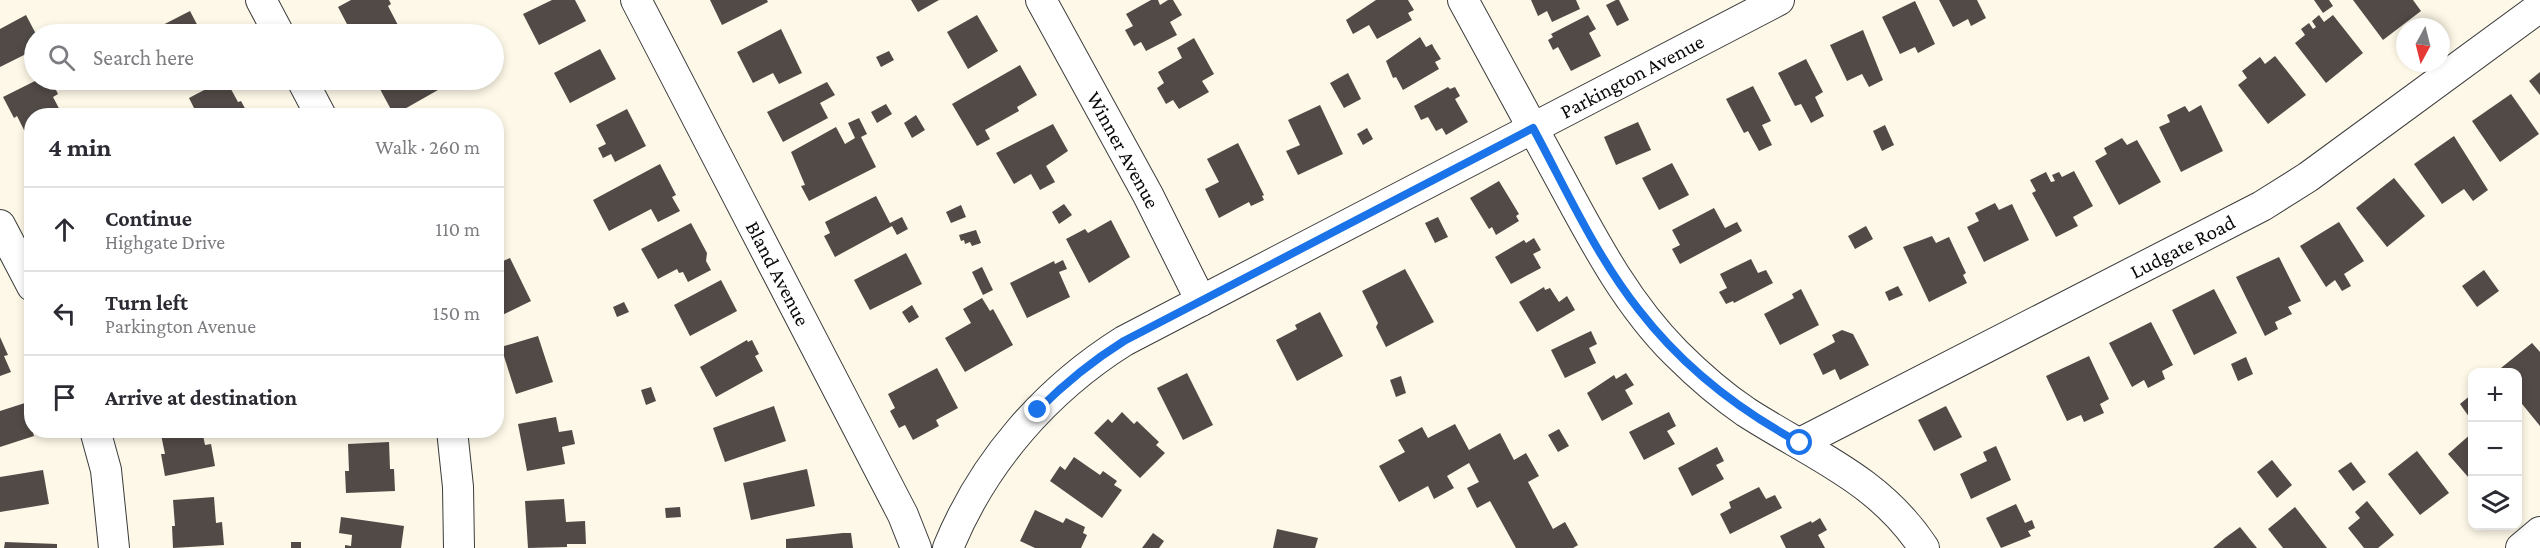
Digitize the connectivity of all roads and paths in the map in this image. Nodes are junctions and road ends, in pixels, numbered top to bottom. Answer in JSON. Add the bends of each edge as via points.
{"nodes":[{"id":1,"x":261,"y":0,"type":"edge"},
{"id":2,"x":636,"y":0,"type":"edge"},
{"id":3,"x":1041,"y":0,"type":"edge"},
{"id":4,"x":1463,"y":0,"type":"edge"},
{"id":5,"x":1779,"y":0,"type":"edge"},
{"id":6,"x":2540,"y":7,"type":"edge"},
{"id":7,"x":274,"y":24,"type":"edge"},
{"id":8,"x":307,"y":90,"type":"edge"},
{"id":9,"x":317,"y":108,"type":"edge"},
{"id":10,"x":1533,"y":128,"type":"junction"},
{"id":11,"x":0,"y":225,"type":"edge"},
{"id":12,"x":24,"y":271,"type":"edge"},
{"id":13,"x":1201,"y":301,"type":"junction"},
{"id":14,"x":97,"y":438,"type":"edge"},
{"id":15,"x":453,"y":438,"type":"edge"},
{"id":16,"x":1800,"y":443,"type":"junction"},
{"id":17,"x":2540,"y":532,"type":"edge"},
{"id":18,"x":114,"y":548,"type":"edge"},
{"id":19,"x":459,"y":548,"type":"edge"},
{"id":20,"x":916,"y":548,"type":"edge"},
{"id":21,"x":948,"y":548,"type":"edge"},
{"id":22,"x":1924,"y":548,"type":"edge"},
{"id":23,"x":2521,"y":548,"type":"edge"}],
"edges":[{"from":1,"to":7,"type":"street"},
{"from":2,"to":20,"type":"street","name":"Bland Avenue","via":[[903,515]]},
{"from":3,"to":13,"type":"street","name":"Winner Avenue"},
{"from":4,"to":10,"type":"street"},
{"from":5,"to":10,"type":"street","name":"Parkington Avenue"},
{"from":6,"to":16,"type":"street","name":"Ludgate Road","via":[[2308,177],[2262,206]]},
{"from":8,"to":9,"type":"street"},
{"from":10,"to":13,"type":"street","name":"Parkington Avenue"},
{"from":10,"to":16,"type":"street","via":[[1604,259],[1638,310],[1713,387],[1743,410]]},
{"from":11,"to":12,"type":"street"},
{"from":13,"to":21,"type":"street","name":"Parkington Avenue","via":[[1124,341],[1064,384],[1009,443],[962,516]]},
{"from":14,"to":18,"type":"street","via":[[106,470]]},
{"from":15,"to":19,"type":"street"},
{"from":16,"to":22,"type":"street","via":[[1867,485],[1906,523]]},
{"from":17,"to":23,"type":"street"}]}
